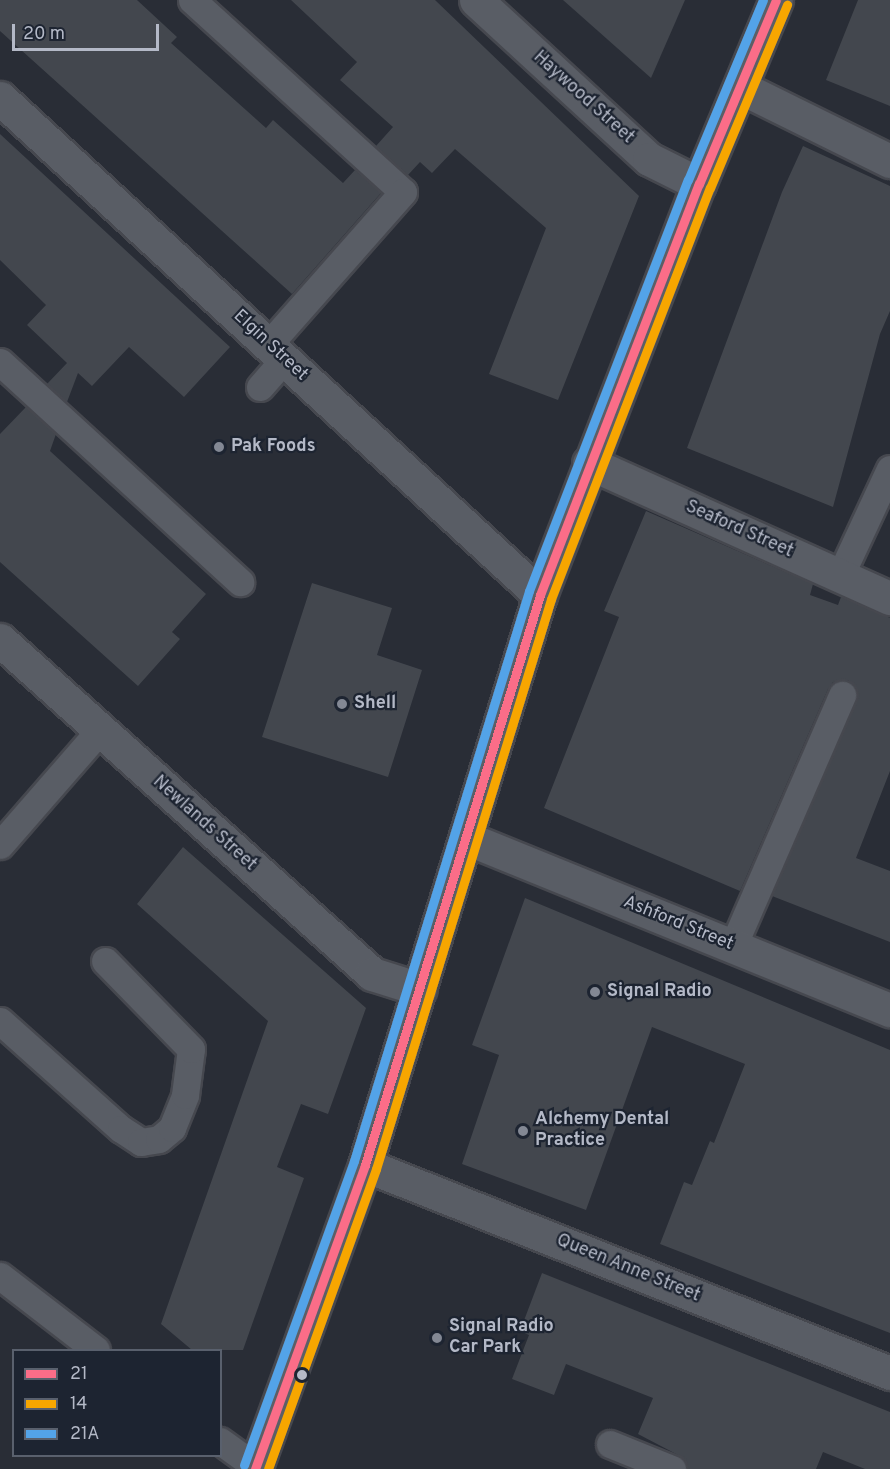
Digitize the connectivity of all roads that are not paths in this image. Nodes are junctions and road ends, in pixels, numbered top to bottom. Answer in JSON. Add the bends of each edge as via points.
{"nodes":[{"id":1,"x":192,"y":0,"type":"edge"},
{"id":2,"x":777,"y":0,"type":"edge"},
{"id":3,"x":483,"y":3,"type":"edge"},
{"id":4,"x":742,"y":88,"type":"junction"},
{"id":5,"x":0,"y":98,"type":"edge"},
{"id":6,"x":890,"y":161,"type":"edge"},
{"id":7,"x":699,"y":184,"type":"junction"},
{"id":8,"x":276,"y":352,"type":"junction"},
{"id":9,"x":0,"y":362,"type":"edge"},
{"id":10,"x":260,"y":387,"type":"dead end"},
{"id":11,"x":589,"y":463,"type":"junction"},
{"id":12,"x":890,"y":469,"type":"edge"},
{"id":13,"x":840,"y":576,"type":"junction"},
{"id":14,"x":240,"y":582,"type":"dead end"},
{"id":15,"x":540,"y":595,"type":"junction"},
{"id":16,"x":890,"y":598,"type":"edge"},
{"id":17,"x":0,"y":640,"type":"edge"},
{"id":18,"x":842,"y":695,"type":"dead end"},
{"id":19,"x":100,"y":730,"type":"junction"},
{"id":20,"x":466,"y":838,"type":"junction"},
{"id":21,"x":0,"y":845,"type":"edge"},
{"id":22,"x":733,"y":946,"type":"junction"},
{"id":23,"x":105,"y":961,"type":"dead end"},
{"id":24,"x":420,"y":989,"type":"junction"},
{"id":25,"x":890,"y":1010,"type":"edge"},
{"id":26,"x":0,"y":1021,"type":"edge"},
{"id":27,"x":365,"y":1165,"type":"junction"},
{"id":28,"x":0,"y":1276,"type":"edge"},
{"id":29,"x":95,"y":1349,"type":"edge"},
{"id":30,"x":890,"y":1373,"type":"edge"},
{"id":31,"x":222,"y":1442,"type":"edge"},
{"id":32,"x":610,"y":1444,"type":"dead end"},
{"id":33,"x":256,"y":1468,"type":"edge"},
{"id":34,"x":672,"y":1469,"type":"edge"}],
"edges":[{"from":1,"to":8,"type":"lane","via":[[404,192]]},
{"from":2,"to":4,"type":"main road"},
{"from":3,"to":7,"type":"street","name":"Haywood Street","via":[[649,159]]},
{"from":4,"to":6,"type":"street"},
{"from":4,"to":7,"type":"main road"},
{"from":5,"to":8,"type":"street","name":"Elgin Street"},
{"from":7,"to":11,"type":"main road"},
{"from":8,"to":10,"type":"lane"},
{"from":8,"to":15,"type":"street","name":"Elgin Street"},
{"from":9,"to":14,"type":"lane"},
{"from":11,"to":13,"type":"street","name":"Seaford Street"},
{"from":11,"to":15,"type":"main road"},
{"from":12,"to":13,"type":"lane"},
{"from":13,"to":16,"type":"street","name":"Seaford Street"},
{"from":15,"to":20,"type":"main road"},
{"from":17,"to":19,"type":"street","name":"Newlands Street"},
{"from":18,"to":22,"type":"lane"},
{"from":19,"to":21,"type":"lane"},
{"from":19,"to":24,"type":"street","name":"Newlands Street","via":[[372,974]]},
{"from":20,"to":22,"type":"street","name":"Ashford Street"},
{"from":20,"to":24,"type":"main road"},
{"from":22,"to":25,"type":"street","name":"Ashford Street"},
{"from":23,"to":26,"type":"lane","via":[[191,1048],[192,1070],[185,1095],[172,1128],[159,1139],[141,1142],[121,1129]]},
{"from":24,"to":27,"type":"main road"},
{"from":27,"to":30,"type":"street","name":"Queen Anne Street"},
{"from":27,"to":33,"type":"main road"},
{"from":28,"to":29,"type":"lane"},
{"from":31,"to":33,"type":"lane"},
{"from":32,"to":34,"type":"lane"}]}
